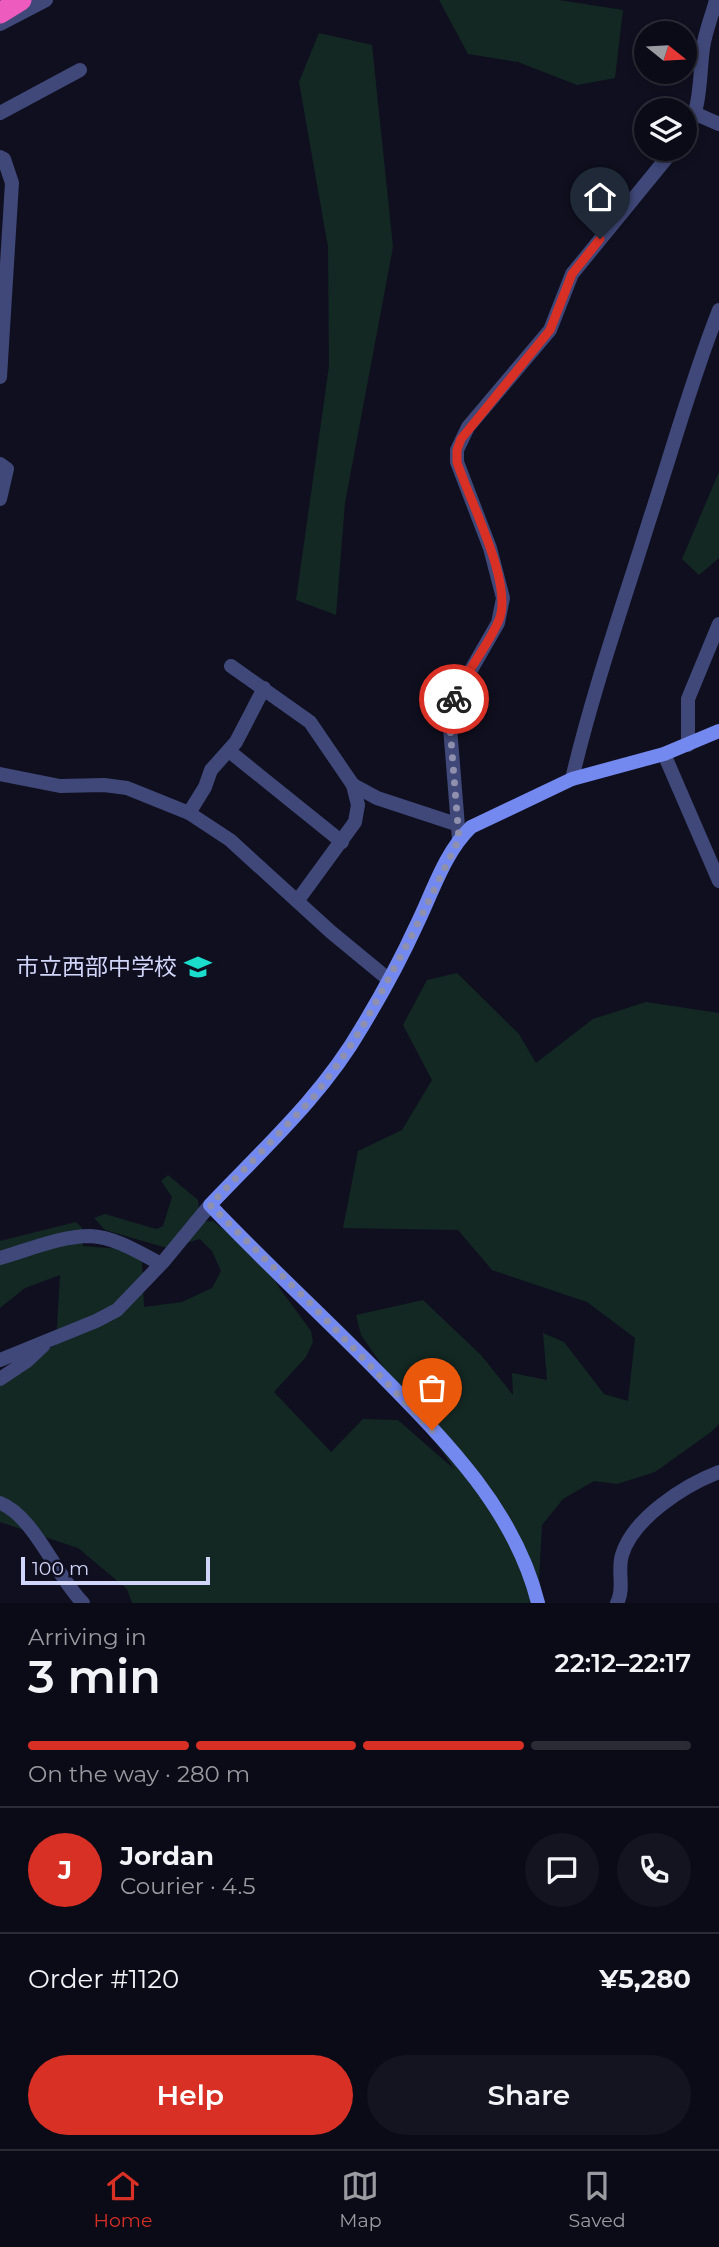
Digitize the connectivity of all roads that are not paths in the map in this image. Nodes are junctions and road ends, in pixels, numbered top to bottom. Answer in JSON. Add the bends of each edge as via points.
{"nodes":[{"id":1,"x":21,"y":0,"type":"edge"},
{"id":2,"x":46,"y":0,"type":"edge"},
{"id":3,"x":716,"y":0,"type":"edge"},
{"id":4,"x":0,"y":13,"type":"edge"},
{"id":5,"x":0,"y":23,"type":"edge"},
{"id":6,"x":79,"y":70,"type":"dead end"},
{"id":7,"x":697,"y":103,"type":"edge"},
{"id":8,"x":0,"y":113,"type":"edge"},
{"id":9,"x":697,"y":114,"type":"edge"},
{"id":10,"x":719,"y":124,"type":"edge"},
{"id":11,"x":0,"y":157,"type":"edge"},
{"id":12,"x":664,"y":161,"type":"edge"},
{"id":13,"x":5,"y":229,"type":"edge"},
{"id":14,"x":3,"y":306,"type":"edge"},
{"id":15,"x":719,"y":310,"type":"edge"},
{"id":16,"x":0,"y":377,"type":"edge"},
{"id":17,"x":0,"y":464,"type":"edge"},
{"id":18,"x":0,"y":499,"type":"edge"},
{"id":19,"x":719,"y":624,"type":"edge"},
{"id":20,"x":231,"y":666,"type":"dead end"},
{"id":21,"x":264,"y":688,"type":"junction"},
{"id":22,"x":719,"y":731,"type":"edge"},
{"id":23,"x":688,"y":745,"type":"junction"},
{"id":24,"x":229,"y":751,"type":"junction"},
{"id":25,"x":664,"y":754,"type":"junction"},
{"id":26,"x":0,"y":774,"type":"edge"},
{"id":27,"x":572,"y":779,"type":"junction"},
{"id":28,"x":353,"y":785,"type":"junction"},
{"id":29,"x":189,"y":813,"type":"junction"},
{"id":30,"x":458,"y":832,"type":"junction"},
{"id":31,"x":342,"y":842,"type":"junction"},
{"id":32,"x":719,"y":881,"type":"edge"},
{"id":33,"x":298,"y":901,"type":"junction"},
{"id":34,"x":388,"y":979,"type":"junction"},
{"id":35,"x":210,"y":1205,"type":"junction"},
{"id":36,"x":0,"y":1258,"type":"edge"},
{"id":37,"x":161,"y":1264,"type":"junction"},
{"id":38,"x":49,"y":1340,"type":"junction"},
{"id":39,"x":0,"y":1360,"type":"edge"},
{"id":40,"x":0,"y":1379,"type":"edge"},
{"id":41,"x":719,"y":1472,"type":"edge"},
{"id":42,"x":0,"y":1503,"type":"edge"},
{"id":43,"x":83,"y":1603,"type":"edge"},
{"id":44,"x":538,"y":1603,"type":"edge"},
{"id":45,"x":617,"y":1603,"type":"edge"}],
"edges":[{"from":1,"to":4,"type":"highway"},
{"from":2,"to":5,"type":"street"},
{"from":3,"to":7,"type":"street","via":[[703,46]]},
{"from":6,"to":8,"type":"street"},
{"from":9,"to":10,"type":"street"},
{"from":11,"to":13,"type":"street","via":[[11,179]]},
{"from":12,"to":30,"type":"street","via":[[572,274],[550,330],[468,427],[457,450],[457,462],[490,548],[503,598],[498,623],[452,703]]},
{"from":13,"to":14,"type":"street"},
{"from":14,"to":16,"type":"street"},
{"from":15,"to":27,"type":"street","via":[[689,390],[584,725]]},
{"from":17,"to":18,"type":"street","via":[[7,469]]},
{"from":19,"to":23,"type":"street","via":[[688,699]]},
{"from":20,"to":21,"type":"street"},
{"from":21,"to":24,"type":"street"},
{"from":21,"to":28,"type":"street","via":[[313,725]]},
{"from":22,"to":23,"type":"street"},
{"from":23,"to":25,"type":"street"},
{"from":24,"to":29,"type":"street","via":[[211,771]]},
{"from":24,"to":31,"type":"street"},
{"from":25,"to":27,"type":"street"},
{"from":25,"to":32,"type":"street"},
{"from":26,"to":29,"type":"street","via":[[60,786],[127,788]]},
{"from":27,"to":30,"type":"street"},
{"from":28,"to":30,"type":"street"},
{"from":28,"to":31,"type":"street","via":[[357,815]]},
{"from":29,"to":33,"type":"street","via":[[230,840]]},
{"from":30,"to":34,"type":"street"},
{"from":31,"to":33,"type":"street"},
{"from":33,"to":34,"type":"street"},
{"from":34,"to":35,"type":"street","via":[[324,1084]]},
{"from":35,"to":37,"type":"street"},
{"from":35,"to":44,"type":"street","via":[[466,1467],[505,1522]]},
{"from":36,"to":37,"type":"street","via":[[90,1236]]},
{"from":37,"to":38,"type":"street","via":[[117,1310]]},
{"from":38,"to":39,"type":"street"},
{"from":38,"to":40,"type":"street"},
{"from":41,"to":45,"type":"street","via":[[686,1486],[635,1533],[621,1557]]},
{"from":42,"to":43,"type":"street","via":[[21,1517]]}]}
